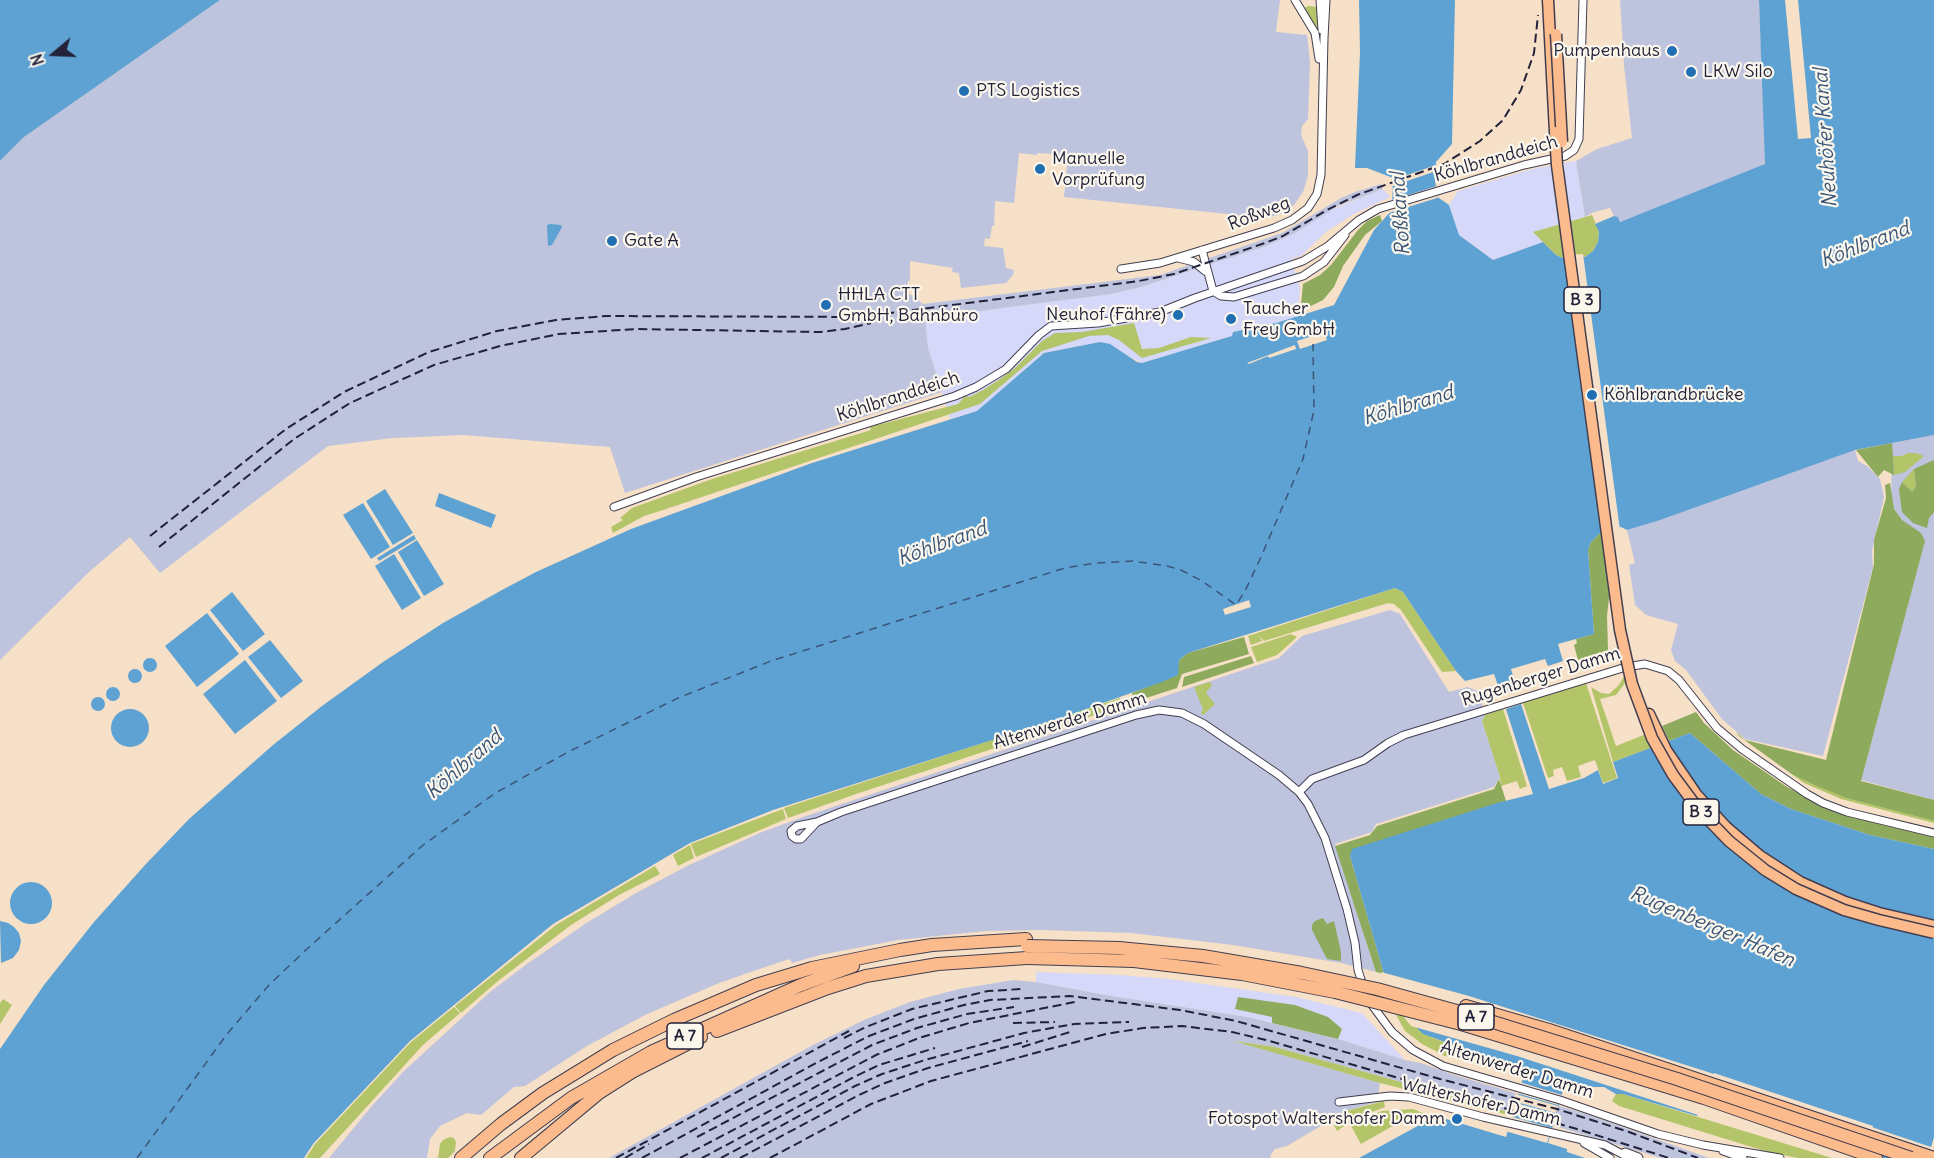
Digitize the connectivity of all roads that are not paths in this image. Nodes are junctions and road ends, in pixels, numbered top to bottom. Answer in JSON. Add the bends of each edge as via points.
{"nodes":[{"id":1,"x":1296,"y":0,"type":"edge"},
{"id":2,"x":1320,"y":0,"type":"edge"},
{"id":3,"x":1326,"y":0,"type":"edge"},
{"id":4,"x":1548,"y":0,"type":"edge"},
{"id":5,"x":1555,"y":0,"type":"edge"},
{"id":6,"x":1583,"y":0,"type":"edge"},
{"id":7,"x":1324,"y":38,"type":"junction"},
{"id":8,"x":1322,"y":80,"type":"junction"},
{"id":9,"x":1352,"y":225,"type":"junction"},
{"id":10,"x":1202,"y":250,"type":"junction"},
{"id":11,"x":1176,"y":258,"type":"junction"},
{"id":12,"x":1121,"y":269,"type":"dead end"},
{"id":13,"x":1207,"y":273,"type":"junction"},
{"id":14,"x":1213,"y":291,"type":"junction"},
{"id":15,"x":614,"y":507,"type":"dead end"},
{"id":16,"x":1299,"y":792,"type":"junction"},
{"id":17,"x":817,"y":822,"type":"dead end"},
{"id":18,"x":1934,"y":833,"type":"edge"},
{"id":19,"x":1934,"y":926,"type":"edge"},
{"id":20,"x":1934,"y":933,"type":"edge"},
{"id":21,"x":901,"y":958,"type":"junction"},
{"id":22,"x":615,"y":1083,"type":"junction"},
{"id":23,"x":1339,"y":1102,"type":"dead end"},
{"id":24,"x":543,"y":1117,"type":"junction"},
{"id":25,"x":1580,"y":1140,"type":"junction"},
{"id":26,"x":1703,"y":1145,"type":"junction"},
{"id":27,"x":1626,"y":1156,"type":"edge"},
{"id":28,"x":461,"y":1158,"type":"edge"},
{"id":29,"x":490,"y":1158,"type":"edge"},
{"id":30,"x":521,"y":1158,"type":"edge"},
{"id":31,"x":1610,"y":1158,"type":"edge"},
{"id":32,"x":1638,"y":1158,"type":"edge"},
{"id":33,"x":1743,"y":1158,"type":"edge"},
{"id":34,"x":1780,"y":1158,"type":"edge"},
{"id":35,"x":1876,"y":1158,"type":"edge"},
{"id":36,"x":1911,"y":1158,"type":"edge"},
{"id":37,"x":1934,"y":1158,"type":"edge"}],
"edges":[{"from":1,"to":8,"type":"street","name":"Roßweg","via":[[1315,33]]},
{"from":2,"to":7,"type":"street","name":"Roßweg"},
{"from":3,"to":7,"type":"street","name":"Roßweg"},
{"from":4,"to":20,"type":"main road","number":"B 3","bridge":true,"via":[[1557,165],[1616,598],[1628,669],[1646,725],[1666,763],[1699,810],[1765,870],[1844,910]]},
{"from":5,"to":19,"type":"main road","number":"B 3","bridge":true,"via":[[1560,120],[1573,233],[1626,622],[1649,714],[1673,761],[1696,794],[1725,827],[1760,856],[1794,879],[1836,899]]},
{"from":6,"to":9,"type":"street","name":"Köhlbranddeich","via":[[1578,144],[1574,150],[1558,159],[1524,165],[1387,206]]},
{"from":7,"to":8,"type":"street","name":"Roßweg"},
{"from":8,"to":10,"type":"street","name":"Roßweg","via":[[1322,164],[1312,202],[1301,215],[1285,224]]},
{"from":9,"to":14,"type":"street","name":"Köhlbranddeich","via":[[1303,261]]},
{"from":9,"to":14,"type":"street","name":"Köhlbranddeich","via":[[1324,262],[1303,276],[1233,297]]},
{"from":10,"to":11,"type":"street","name":"Roßweg"},
{"from":10,"to":13,"type":"street"},
{"from":11,"to":12,"type":"street","name":"Roßweg"},
{"from":11,"to":13,"type":"street","via":[[1194,262]]},
{"from":13,"to":14,"type":"street"},
{"from":14,"to":15,"type":"street","name":"Köhlbranddeich","via":[[1153,314],[1051,326],[1006,369],[955,396],[696,477]]},
{"from":16,"to":17,"type":"street","name":"Altenwerder Damm","via":[[1260,761],[1193,718],[1159,710]]},
{"from":16,"to":18,"type":"street","name":"Rugenberger Damm","via":[[1312,779],[1364,760],[1404,735],[1645,664],[1668,671],[1717,728],[1807,794],[1847,812]]},
{"from":16,"to":26,"type":"street","name":"Altenwerder Damm","via":[[1325,838],[1350,918],[1360,978],[1378,1015],[1401,1041],[1443,1066]]},
{"from":21,"to":22,"type":"highway","number":"A 7","via":[[677,1049]]},
{"from":21,"to":24,"type":"highway","number":"A 7","via":[[834,972],[677,1039]]},
{"from":21,"to":28,"type":"highway","number":"A 7","via":[[832,963],[756,985],[674,1020],[563,1080]]},
{"from":21,"to":35,"type":"highway","number":"A 7","bridge":true,"via":[[1082,958],[1176,965],[1284,981],[1461,1024],[1704,1098]]},
{"from":21,"to":36,"type":"highway","number":"A 7","bridge":true,"via":[[1001,947],[1074,946],[1185,954],[1302,973],[1464,1013]]},
{"from":21,"to":37,"type":"highway","number":"A 7","via":[[996,940],[1086,939],[1175,946],[1287,962],[1401,988],[1549,1030]]},
{"from":22,"to":24,"type":"highway","number":"A 7"},
{"from":22,"to":30,"type":"highway","number":"A 7"},
{"from":23,"to":25,"type":"street","name":"Waltershofer Damm","via":[[1409,1096]]},
{"from":24,"to":29,"type":"highway","number":"A 7"},
{"from":25,"to":27,"type":"street","name":"Waltershofer Damm","via":[[1605,1145]]},
{"from":25,"to":31,"type":"street","name":"Waltershofer Damm"},
{"from":26,"to":33,"type":"street","name":"Altenwerder Damm"},
{"from":26,"to":34,"type":"street","name":"Altenwerder Damm"},
{"from":27,"to":32,"type":"street"}]}
